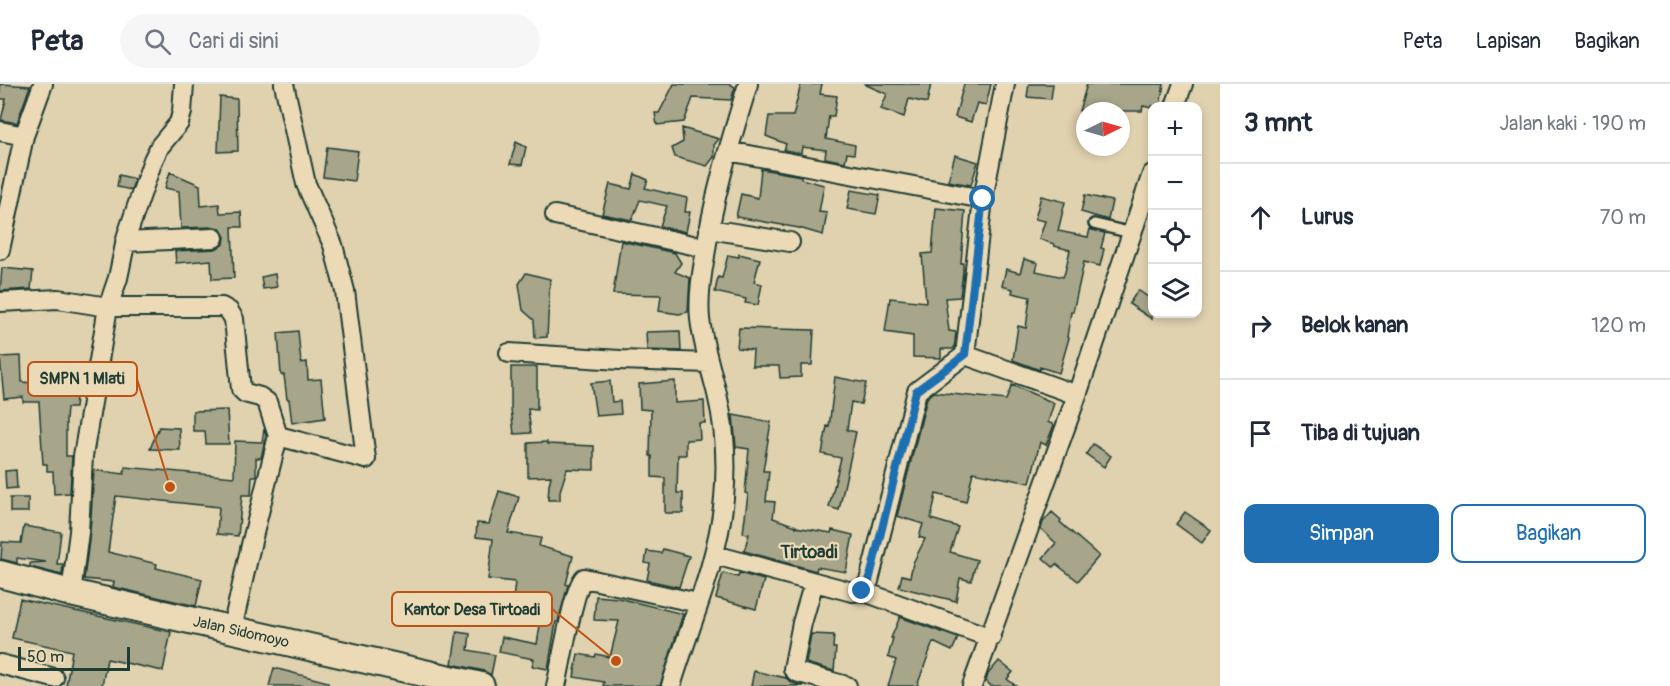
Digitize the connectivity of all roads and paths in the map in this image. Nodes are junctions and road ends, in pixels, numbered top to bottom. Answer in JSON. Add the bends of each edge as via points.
{"nodes":[{"id":1,"x":184,"y":84,"type":"edge"},
{"id":2,"x":284,"y":84,"type":"edge"},
{"id":3,"x":747,"y":84,"type":"edge"},
{"id":4,"x":1005,"y":84,"type":"edge"},
{"id":5,"x":1183,"y":84,"type":"edge"},
{"id":6,"x":38,"y":85,"type":"edge"},
{"id":7,"x":1176,"y":102,"type":"edge"},
{"id":8,"x":0,"y":131,"type":"edge"},
{"id":9,"x":24,"y":136,"type":"junction"},
{"id":10,"x":728,"y":151,"type":"junction"},
{"id":11,"x":1148,"y":186,"type":"edge"},
{"id":12,"x":983,"y":199,"type":"junction"},
{"id":13,"x":555,"y":215,"type":"dead end"},
{"id":14,"x":1094,"y":224,"type":"dead end"},
{"id":15,"x":708,"y":229,"type":"junction"},
{"id":16,"x":1132,"y":233,"type":"junction"},
{"id":17,"x":214,"y":238,"type":"dead end"},
{"id":18,"x":125,"y":242,"type":"junction"},
{"id":19,"x":790,"y":242,"type":"dead end"},
{"id":20,"x":706,"y":248,"type":"junction"},
{"id":21,"x":0,"y":250,"type":"edge"},
{"id":22,"x":0,"y":302,"type":"edge"},
{"id":23,"x":108,"y":307,"type":"junction"},
{"id":24,"x":510,"y":353,"type":"dead end"},
{"id":25,"x":965,"y":355,"type":"junction"},
{"id":26,"x":708,"y":363,"type":"junction"},
{"id":27,"x":1077,"y":395,"type":"junction"},
{"id":28,"x":278,"y":436,"type":"junction"},
{"id":29,"x":715,"y":555,"type":"junction"},
{"id":30,"x":0,"y":574,"type":"edge"},
{"id":31,"x":814,"y":582,"type":"junction"},
{"id":32,"x":862,"y":591,"type":"junction"},
{"id":33,"x":71,"y":593,"type":"junction"},
{"id":34,"x":698,"y":603,"type":"junction"},
{"id":35,"x":232,"y":629,"type":"junction"},
{"id":36,"x":991,"y":638,"type":"junction"},
{"id":37,"x":0,"y":664,"type":"edge"},
{"id":38,"x":54,"y":678,"type":"dead end"},
{"id":39,"x":436,"y":681,"type":"edge"},
{"id":40,"x":481,"y":686,"type":"edge"},
{"id":41,"x":556,"y":686,"type":"edge"},
{"id":42,"x":671,"y":686,"type":"edge"},
{"id":43,"x":847,"y":686,"type":"edge"},
{"id":44,"x":972,"y":686,"type":"edge"}],
"edges":[{"from":1,"to":18,"type":"street","via":[[179,123],[153,160]]},
{"from":2,"to":28,"type":"street","via":[[306,184],[340,268],[366,459]]},
{"from":3,"to":10,"type":"street"},
{"from":4,"to":12,"type":"street"},
{"from":5,"to":7,"type":"street"},
{"from":6,"to":9,"type":"street"},
{"from":8,"to":9,"type":"street"},
{"from":9,"to":21,"type":"street"},
{"from":10,"to":12,"type":"street"},
{"from":10,"to":15,"type":"street"},
{"from":11,"to":16,"type":"street"},
{"from":12,"to":25,"type":"street"},
{"from":13,"to":20,"type":"street"},
{"from":14,"to":16,"type":"lane"},
{"from":15,"to":19,"type":"street"},
{"from":15,"to":20,"type":"street"},
{"from":16,"to":27,"type":"street"},
{"from":17,"to":18,"type":"street"},
{"from":18,"to":23,"type":"street"},
{"from":20,"to":26,"type":"street","via":[[699,298]]},
{"from":22,"to":23,"type":"street","via":[[58,299]]},
{"from":23,"to":28,"type":"street","via":[[222,307],[229,311],[234,319],[241,389],[267,402]]},
{"from":23,"to":33,"type":"street","via":[[83,456]]},
{"from":24,"to":26,"type":"street"},
{"from":25,"to":27,"type":"street"},
{"from":25,"to":32,"type":"street","via":[[916,391],[869,581]]},
{"from":26,"to":29,"type":"street","via":[[718,396],[725,474]]},
{"from":27,"to":36,"type":"street"},
{"from":28,"to":35,"type":"street"},
{"from":29,"to":31,"type":"street"},
{"from":29,"to":34,"type":"street"},
{"from":30,"to":33,"type":"main road","name":"Jalan Sidomoyo"},
{"from":31,"to":32,"type":"street"},
{"from":31,"to":43,"type":"street","via":[[793,669]]},
{"from":32,"to":36,"type":"street"},
{"from":33,"to":35,"type":"main road","name":"Jalan Sidomoyo"},
{"from":34,"to":41,"type":"street","via":[[584,578]]},
{"from":34,"to":42,"type":"street"},
{"from":35,"to":39,"type":"main road","name":"Jalan Sidomoyo"},
{"from":36,"to":44,"type":"street"},
{"from":37,"to":38,"type":"street"},
{"from":39,"to":40,"type":"main road","name":"Jalan Sidomoyo"}]}
